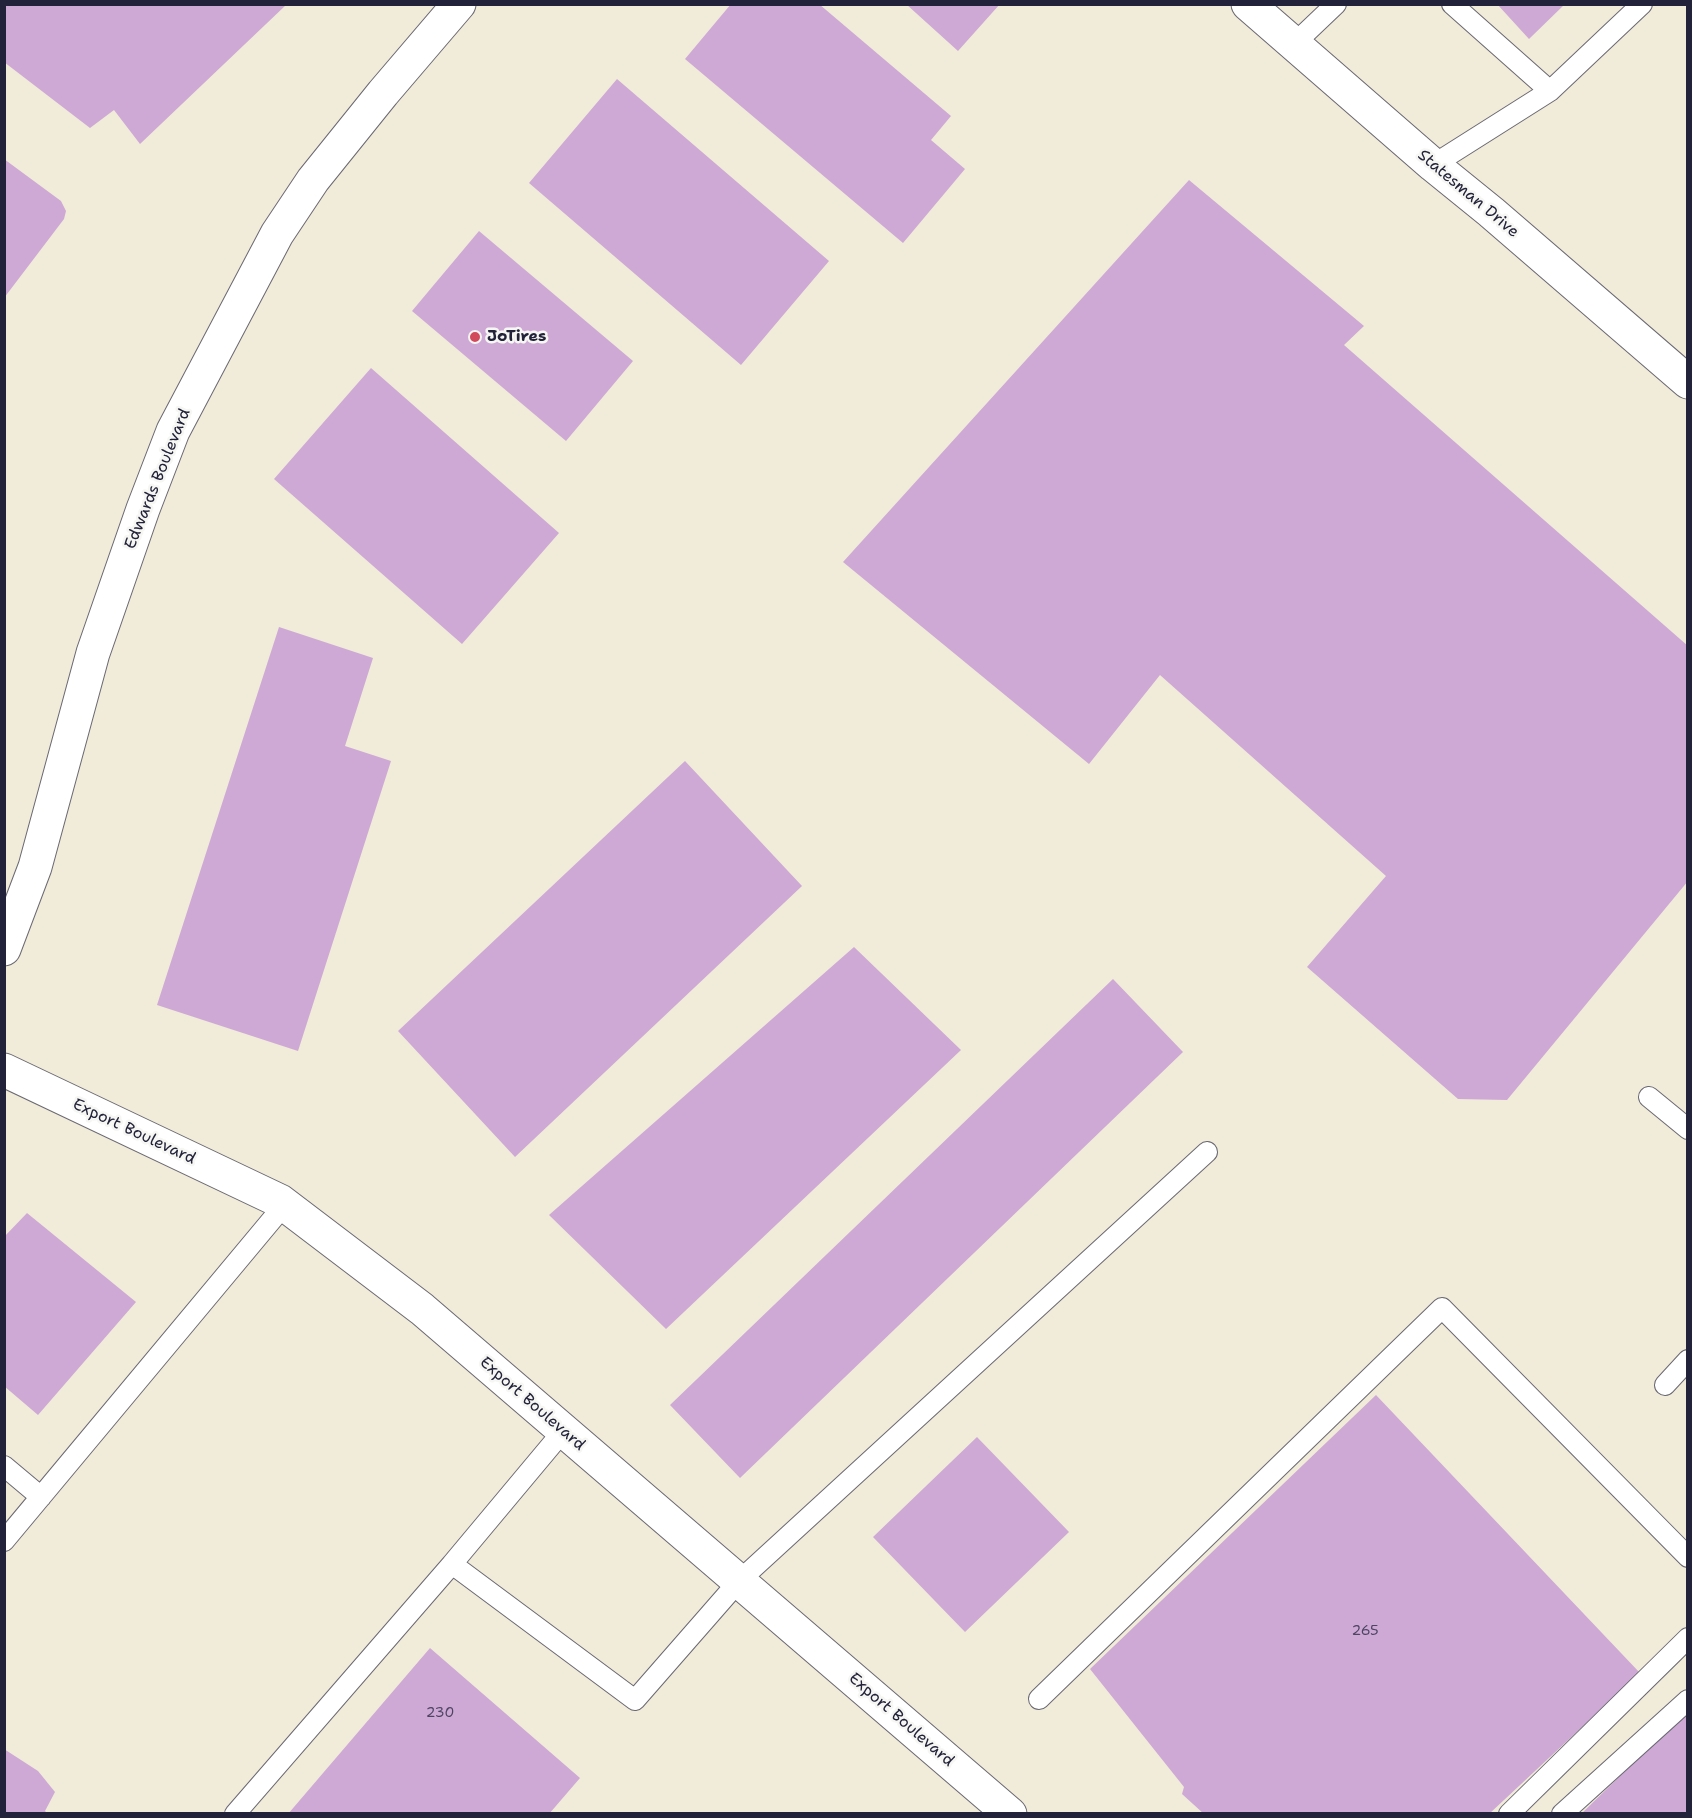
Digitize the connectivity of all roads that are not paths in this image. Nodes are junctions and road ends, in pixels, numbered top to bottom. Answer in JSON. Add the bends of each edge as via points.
{"nodes":[{"id":1,"x":459,"y":4,"type":"edge"},
{"id":2,"x":1248,"y":4,"type":"edge"},
{"id":3,"x":1336,"y":4,"type":"edge"},
{"id":4,"x":1452,"y":4,"type":"edge"},
{"id":5,"x":1642,"y":4,"type":"edge"},
{"id":6,"x":1294,"y":44,"type":"junction"},
{"id":7,"x":1550,"y":91,"type":"junction"},
{"id":8,"x":1433,"y":165,"type":"junction"},
{"id":9,"x":1688,"y":382,"type":"edge"},
{"id":10,"x":4,"y":949,"type":"edge"},
{"id":11,"x":4,"y":1070,"type":"edge"},
{"id":12,"x":1649,"y":1097,"type":"dead end"},
{"id":13,"x":1688,"y":1129,"type":"edge"},
{"id":14,"x":1207,"y":1152,"type":"dead end"},
{"id":15,"x":285,"y":1204,"type":"junction"},
{"id":16,"x":1688,"y":1360,"type":"edge"},
{"id":17,"x":1665,"y":1385,"type":"dead end"},
{"id":18,"x":564,"y":1430,"type":"junction"},
{"id":19,"x":4,"y":1466,"type":"edge"},
{"id":20,"x":41,"y":1497,"type":"junction"},
{"id":21,"x":4,"y":1541,"type":"edge"},
{"id":22,"x":1688,"y":1557,"type":"edge"},
{"id":23,"x":452,"y":1564,"type":"junction"},
{"id":24,"x":739,"y":1581,"type":"junction"},
{"id":25,"x":1688,"y":1638,"type":"edge"},
{"id":26,"x":1039,"y":1699,"type":"dead end"},
{"id":27,"x":1688,"y":1700,"type":"edge"},
{"id":28,"x":235,"y":1814,"type":"edge"},
{"id":29,"x":1010,"y":1814,"type":"edge"},
{"id":30,"x":1509,"y":1814,"type":"edge"},
{"id":31,"x":1562,"y":1814,"type":"edge"}],
"edges":[{"from":1,"to":10,"type":"street","name":"Edwards Boulevard","via":[[313,180],[277,234],[173,431],[93,654],[35,867]]},
{"from":2,"to":6,"type":"street","name":"Statesman Drive"},
{"from":3,"to":6,"type":"lane"},
{"from":4,"to":7,"type":"lane"},
{"from":5,"to":7,"type":"lane"},
{"from":6,"to":8,"type":"street","name":"Statesman Drive"},
{"from":7,"to":8,"type":"lane"},
{"from":8,"to":9,"type":"street","name":"Statesman Drive"},
{"from":11,"to":15,"type":"street","name":"Export Boulevard"},
{"from":12,"to":13,"type":"lane"},
{"from":14,"to":24,"type":"lane"},
{"from":15,"to":18,"type":"street","name":"Export Boulevard","via":[[407,1297]]},
{"from":15,"to":20,"type":"lane"},
{"from":16,"to":17,"type":"lane"},
{"from":18,"to":23,"type":"lane"},
{"from":18,"to":24,"type":"street","name":"Export Boulevard"},
{"from":19,"to":20,"type":"lane"},
{"from":20,"to":21,"type":"lane"},
{"from":22,"to":26,"type":"lane","via":[[1442,1308]]},
{"from":23,"to":24,"type":"lane","via":[[635,1700]]},
{"from":23,"to":28,"type":"lane"},
{"from":24,"to":29,"type":"street","name":"Export Boulevard"},
{"from":25,"to":30,"type":"lane"},
{"from":27,"to":31,"type":"lane"}]}
